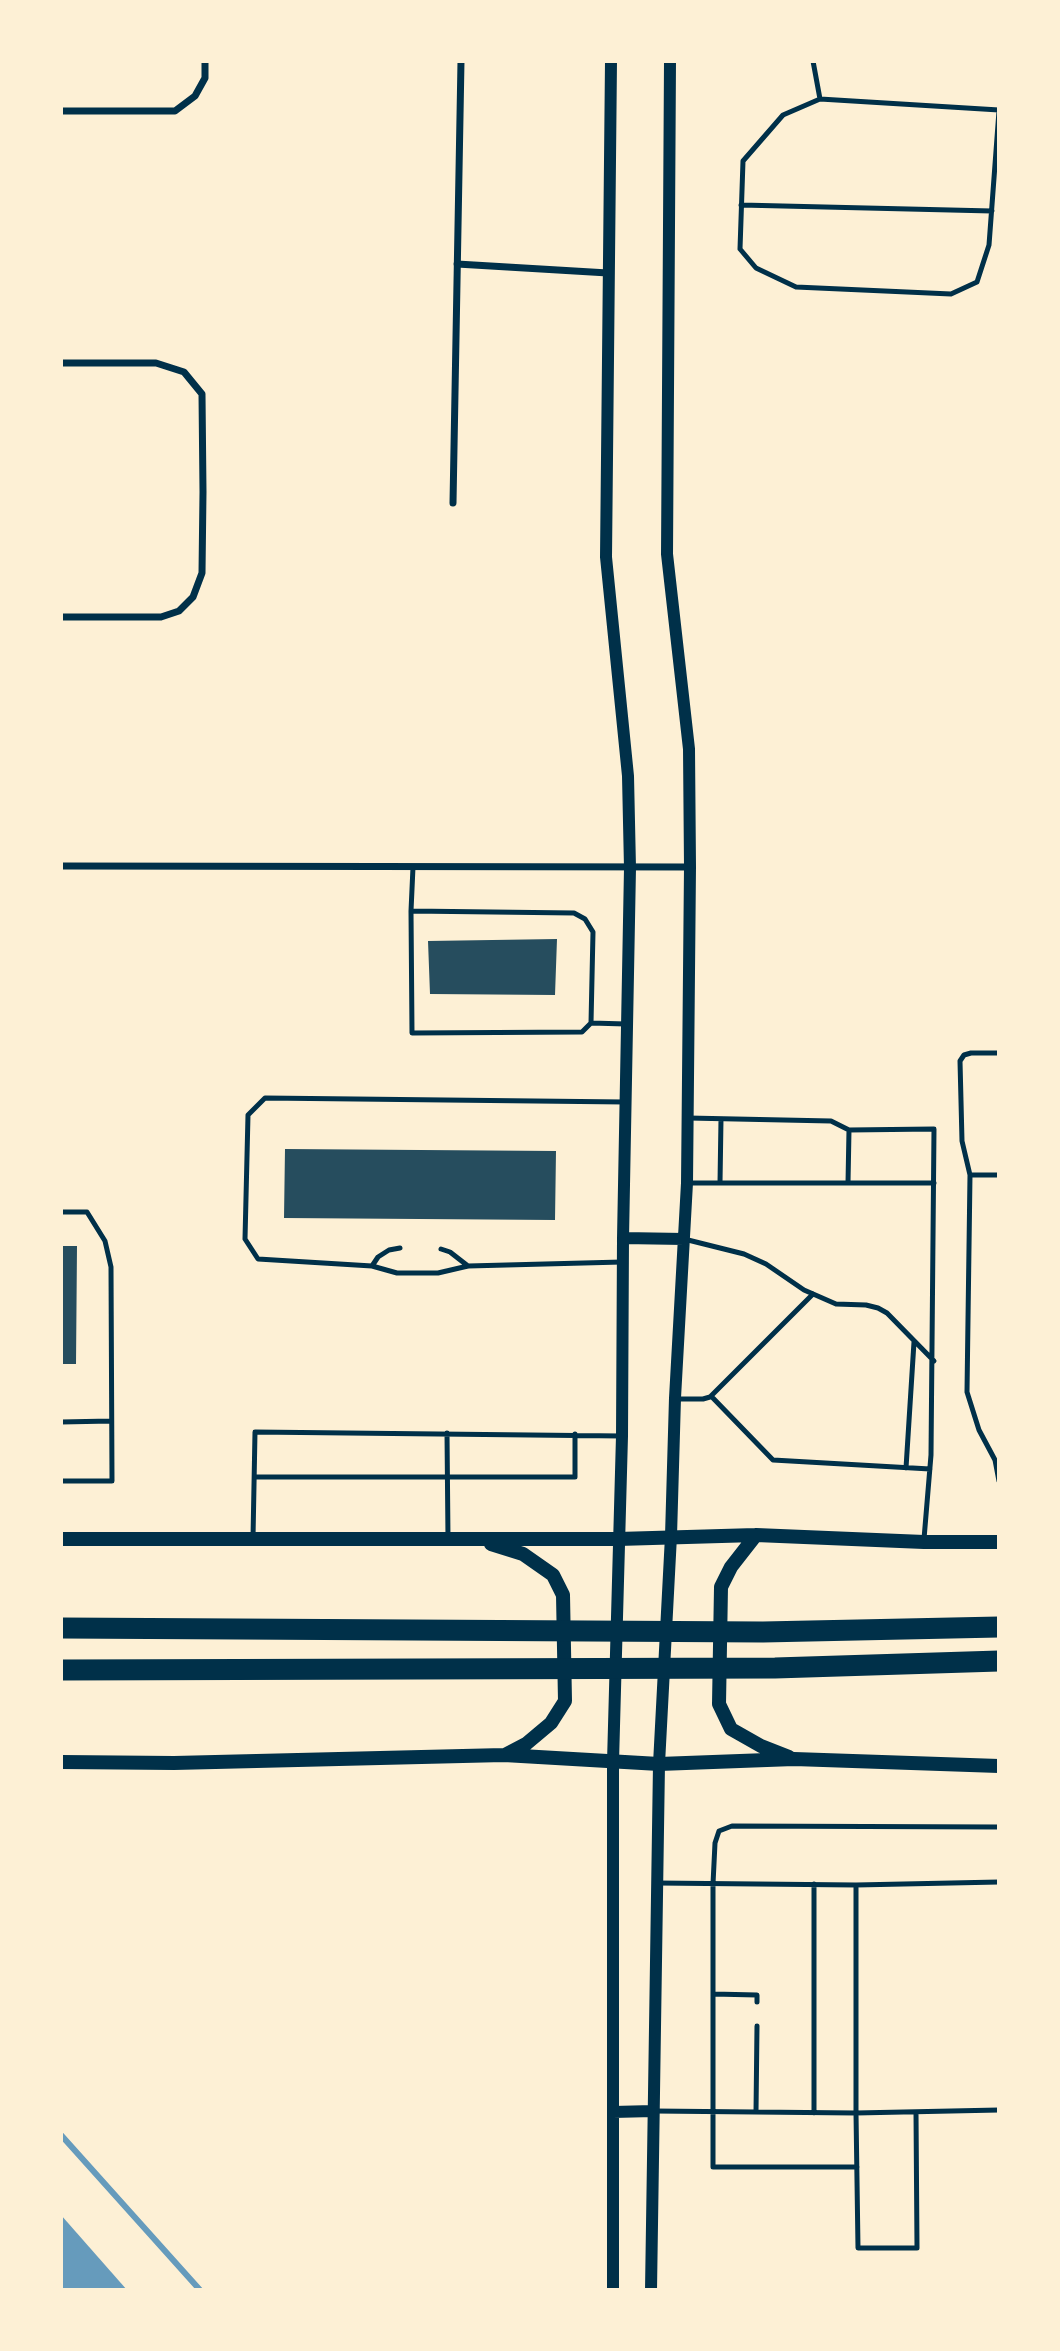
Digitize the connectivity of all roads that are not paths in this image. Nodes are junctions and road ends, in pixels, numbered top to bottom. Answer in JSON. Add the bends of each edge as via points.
{"nodes":[{"id":1,"x":205,"y":61,"type":"edge"},
{"id":2,"x":461,"y":61,"type":"edge"},
{"id":3,"x":611,"y":61,"type":"edge"},
{"id":4,"x":670,"y":61,"type":"edge"},
{"id":5,"x":813,"y":61,"type":"edge"},
{"id":6,"x":820,"y":99,"type":"junction"},
{"id":7,"x":999,"y":110,"type":"edge"},
{"id":8,"x":61,"y":111,"type":"edge"},
{"id":9,"x":741,"y":205,"type":"junction"},
{"id":10,"x":992,"y":211,"type":"junction"},
{"id":11,"x":457,"y":264,"type":"junction"},
{"id":12,"x":608,"y":273,"type":"junction"},
{"id":13,"x":61,"y":363,"type":"edge"},
{"id":14,"x":453,"y":503,"type":"dead end"},
{"id":15,"x":61,"y":617,"type":"edge"},
{"id":16,"x":61,"y":866,"type":"edge"},
{"id":17,"x":413,"y":867,"type":"junction"},
{"id":18,"x":690,"y":867,"type":"junction"},
{"id":19,"x":630,"y":868,"type":"junction"},
{"id":20,"x":411,"y":911,"type":"junction"},
{"id":21,"x":591,"y":1023,"type":"junction"},
{"id":22,"x":627,"y":1024,"type":"junction"},
{"id":23,"x":999,"y":1053,"type":"edge"},
{"id":24,"x":625,"y":1102,"type":"junction"},
{"id":25,"x":688,"y":1118,"type":"junction"},
{"id":26,"x":721,"y":1119,"type":"junction"},
{"id":27,"x":849,"y":1129,"type":"junction"},
{"id":28,"x":970,"y":1175,"type":"junction"},
{"id":29,"x":999,"y":1175,"type":"edge"},
{"id":30,"x":687,"y":1183,"type":"junction"},
{"id":31,"x":720,"y":1183,"type":"junction"},
{"id":32,"x":848,"y":1183,"type":"junction"},
{"id":33,"x":934,"y":1183,"type":"junction"},
{"id":34,"x":61,"y":1212,"type":"edge"},
{"id":35,"x":622,"y":1238,"type":"junction"},
{"id":36,"x":684,"y":1239,"type":"junction"},
{"id":37,"x":400,"y":1248,"type":"dead end"},
{"id":38,"x":441,"y":1249,"type":"dead end"},
{"id":39,"x":622,"y":1262,"type":"junction"},
{"id":40,"x":372,"y":1266,"type":"junction"},
{"id":41,"x":468,"y":1266,"type":"junction"},
{"id":42,"x":813,"y":1294,"type":"junction"},
{"id":43,"x":914,"y":1342,"type":"junction"},
{"id":44,"x":934,"y":1361,"type":"junction"},
{"id":45,"x":711,"y":1396,"type":"junction"},
{"id":46,"x":675,"y":1398,"type":"junction"},
{"id":47,"x":111,"y":1421,"type":"junction"},
{"id":48,"x":61,"y":1422,"type":"edge"},
{"id":49,"x":447,"y":1433,"type":"junction"},
{"id":50,"x":575,"y":1434,"type":"junction"},
{"id":51,"x":622,"y":1436,"type":"junction"},
{"id":52,"x":906,"y":1468,"type":"junction"},
{"id":53,"x":930,"y":1469,"type":"junction"},
{"id":54,"x":256,"y":1477,"type":"junction"},
{"id":55,"x":447,"y":1477,"type":"junction"},
{"id":56,"x":61,"y":1480,"type":"edge"},
{"id":57,"x":999,"y":1481,"type":"edge"},
{"id":58,"x":756,"y":1535,"type":"junction"},
{"id":59,"x":671,"y":1536,"type":"junction"},
{"id":60,"x":253,"y":1538,"type":"junction"},
{"id":61,"x":61,"y":1539,"type":"edge"},
{"id":62,"x":448,"y":1539,"type":"junction"},
{"id":63,"x":475,"y":1539,"type":"junction"},
{"id":64,"x":618,"y":1539,"type":"junction"},
{"id":65,"x":924,"y":1542,"type":"junction"},
{"id":66,"x":999,"y":1542,"type":"edge"},
{"id":67,"x":999,"y":1627,"type":"edge"},
{"id":68,"x":61,"y":1628,"type":"edge"},
{"id":69,"x":999,"y":1661,"type":"edge"},
{"id":70,"x":61,"y":1670,"type":"edge"},
{"id":71,"x":504,"y":1755,"type":"junction"},
{"id":72,"x":794,"y":1759,"type":"junction"},
{"id":73,"x":61,"y":1762,"type":"edge"},
{"id":74,"x":613,"y":1762,"type":"junction"},
{"id":75,"x":659,"y":1764,"type":"junction"},
{"id":76,"x":999,"y":1766,"type":"edge"},
{"id":77,"x":999,"y":1828,"type":"edge"},
{"id":78,"x":999,"y":1882,"type":"edge"},
{"id":79,"x":657,"y":1883,"type":"junction"},
{"id":80,"x":713,"y":1884,"type":"junction"},
{"id":81,"x":814,"y":1884,"type":"junction"},
{"id":82,"x":856,"y":1885,"type":"junction"},
{"id":83,"x":713,"y":1994,"type":"junction"},
{"id":84,"x":757,"y":2001,"type":"dead end"},
{"id":85,"x":757,"y":2026,"type":"dead end"},
{"id":86,"x":999,"y":2110,"type":"edge"},
{"id":87,"x":613,"y":2112,"type":"junction"},
{"id":88,"x":653,"y":2112,"type":"junction"},
{"id":89,"x":712,"y":2112,"type":"junction"},
{"id":90,"x":756,"y":2112,"type":"junction"},
{"id":91,"x":916,"y":2112,"type":"junction"},
{"id":92,"x":814,"y":2113,"type":"junction"},
{"id":93,"x":856,"y":2113,"type":"junction"},
{"id":94,"x":857,"y":2168,"type":"junction"},
{"id":95,"x":612,"y":2290,"type":"edge"},
{"id":96,"x":651,"y":2290,"type":"edge"}],
"edges":[{"from":1,"to":8,"type":"street","via":[[205,78],[195,96],[175,111]]},
{"from":2,"to":11,"type":"street"},
{"from":3,"to":12,"type":"street"},
{"from":4,"to":18,"type":"street","via":[[667,554],[689,749]]},
{"from":5,"to":6,"type":"lane"},
{"from":6,"to":7,"type":"lane"},
{"from":6,"to":9,"type":"lane","via":[[783,115],[743,161]]},
{"from":7,"to":10,"type":"lane"},
{"from":9,"to":10,"type":"lane"},
{"from":9,"to":10,"type":"lane","via":[[740,249],[756,268],[796,287],[951,294],[977,282],[989,245]]},
{"from":11,"to":12,"type":"street"},
{"from":11,"to":14,"type":"street"},
{"from":12,"to":19,"type":"street","via":[[606,558],[628,776]]},
{"from":13,"to":15,"type":"street","via":[[156,363],[184,372],[202,394],[203,492],[202,573],[193,597],[179,611],[161,617]]},
{"from":16,"to":17,"type":"street"},
{"from":17,"to":19,"type":"street"},
{"from":17,"to":20,"type":"lane"},
{"from":18,"to":19,"type":"street"},
{"from":18,"to":25,"type":"street"},
{"from":19,"to":22,"type":"street"},
{"from":20,"to":21,"type":"lane","via":[[574,913],[585,919],[593,932]]},
{"from":20,"to":21,"type":"lane","via":[[412,1033],[582,1032]]},
{"from":21,"to":22,"type":"lane"},
{"from":22,"to":24,"type":"street"},
{"from":23,"to":28,"type":"lane","via":[[971,1053],[960,1061],[962,1141]]},
{"from":24,"to":35,"type":"street"},
{"from":24,"to":40,"type":"lane","via":[[265,1098],[248,1115],[245,1239],[251,1249],[258,1259]]},
{"from":25,"to":26,"type":"lane"},
{"from":25,"to":30,"type":"street"},
{"from":26,"to":27,"type":"lane","via":[[831,1121]]},
{"from":26,"to":31,"type":"lane"},
{"from":27,"to":32,"type":"lane"},
{"from":27,"to":33,"type":"lane","via":[[934,1129]]},
{"from":28,"to":29,"type":"lane"},
{"from":28,"to":57,"type":"lane","via":[[967,1392]]},
{"from":30,"to":31,"type":"lane"},
{"from":30,"to":36,"type":"street"},
{"from":31,"to":32,"type":"lane"},
{"from":32,"to":33,"type":"lane"},
{"from":33,"to":44,"type":"lane"},
{"from":34,"to":47,"type":"lane","via":[[87,1212],[105,1241],[111,1267]]},
{"from":35,"to":36,"type":"street"},
{"from":35,"to":39,"type":"street"},
{"from":36,"to":42,"type":"lane","via":[[744,1254]]},
{"from":36,"to":46,"type":"street"},
{"from":37,"to":40,"type":"lane","via":[[378,1257]]},
{"from":38,"to":41,"type":"lane"},
{"from":39,"to":41,"type":"lane"},
{"from":39,"to":51,"type":"street"},
{"from":40,"to":41,"type":"lane","via":[[397,1273],[438,1273]]},
{"from":42,"to":43,"type":"lane","via":[[836,1304],[878,1308]]},
{"from":42,"to":45,"type":"lane"},
{"from":43,"to":44,"type":"lane"},
{"from":43,"to":52,"type":"lane"},
{"from":44,"to":53,"type":"lane"},
{"from":45,"to":46,"type":"lane"},
{"from":45,"to":52,"type":"lane","via":[[773,1460]]},
{"from":46,"to":59,"type":"street"},
{"from":47,"to":48,"type":"lane"},
{"from":47,"to":56,"type":"lane","via":[[112,1481]]},
{"from":49,"to":50,"type":"lane"},
{"from":49,"to":54,"type":"lane","via":[[255,1432]]},
{"from":49,"to":55,"type":"lane"},
{"from":50,"to":51,"type":"lane"},
{"from":50,"to":55,"type":"lane","via":[[575,1477]]},
{"from":51,"to":64,"type":"street"},
{"from":52,"to":53,"type":"lane"},
{"from":53,"to":65,"type":"lane"},
{"from":54,"to":55,"type":"lane"},
{"from":54,"to":60,"type":"lane"},
{"from":55,"to":62,"type":"lane"},
{"from":58,"to":59,"type":"main road"},
{"from":58,"to":65,"type":"main road"},
{"from":58,"to":72,"type":"main road","via":[[722,1587],[719,1704],[732,1729]]},
{"from":59,"to":64,"type":"main road"},
{"from":59,"to":75,"type":"street"},
{"from":60,"to":61,"type":"main road"},
{"from":60,"to":62,"type":"main road"},
{"from":62,"to":63,"type":"main road"},
{"from":63,"to":64,"type":"main road"},
{"from":63,"to":71,"type":"main road","via":[[523,1554],[553,1575],[563,1595],[565,1701],[551,1723]]},
{"from":64,"to":74,"type":"street"},
{"from":65,"to":66,"type":"main road"},
{"from":67,"to":68,"type":"highway","via":[[763,1632]]},
{"from":69,"to":70,"type":"highway","via":[[775,1668]]},
{"from":71,"to":73,"type":"main road"},
{"from":71,"to":74,"type":"main road"},
{"from":72,"to":75,"type":"main road"},
{"from":72,"to":76,"type":"main road"},
{"from":74,"to":75,"type":"main road"},
{"from":74,"to":87,"type":"street"},
{"from":75,"to":79,"type":"street"},
{"from":77,"to":80,"type":"lane","via":[[732,1826],[719,1831],[715,1843]]},
{"from":78,"to":82,"type":"lane"},
{"from":79,"to":80,"type":"lane"},
{"from":79,"to":88,"type":"street"},
{"from":80,"to":81,"type":"lane"},
{"from":80,"to":83,"type":"lane"},
{"from":81,"to":82,"type":"lane"},
{"from":81,"to":92,"type":"lane"},
{"from":82,"to":93,"type":"lane"},
{"from":83,"to":84,"type":"lane","via":[[757,1995]]},
{"from":83,"to":89,"type":"lane"},
{"from":85,"to":90,"type":"lane"},
{"from":86,"to":91,"type":"lane"},
{"from":87,"to":88,"type":"street"},
{"from":87,"to":95,"type":"street"},
{"from":88,"to":89,"type":"lane"},
{"from":88,"to":96,"type":"street"},
{"from":89,"to":90,"type":"lane"},
{"from":89,"to":94,"type":"lane","via":[[713,2167]]},
{"from":90,"to":92,"type":"lane"},
{"from":91,"to":93,"type":"lane"},
{"from":91,"to":94,"type":"lane","via":[[917,2248],[858,2248]]},
{"from":92,"to":93,"type":"lane"},
{"from":93,"to":94,"type":"lane"}]}
